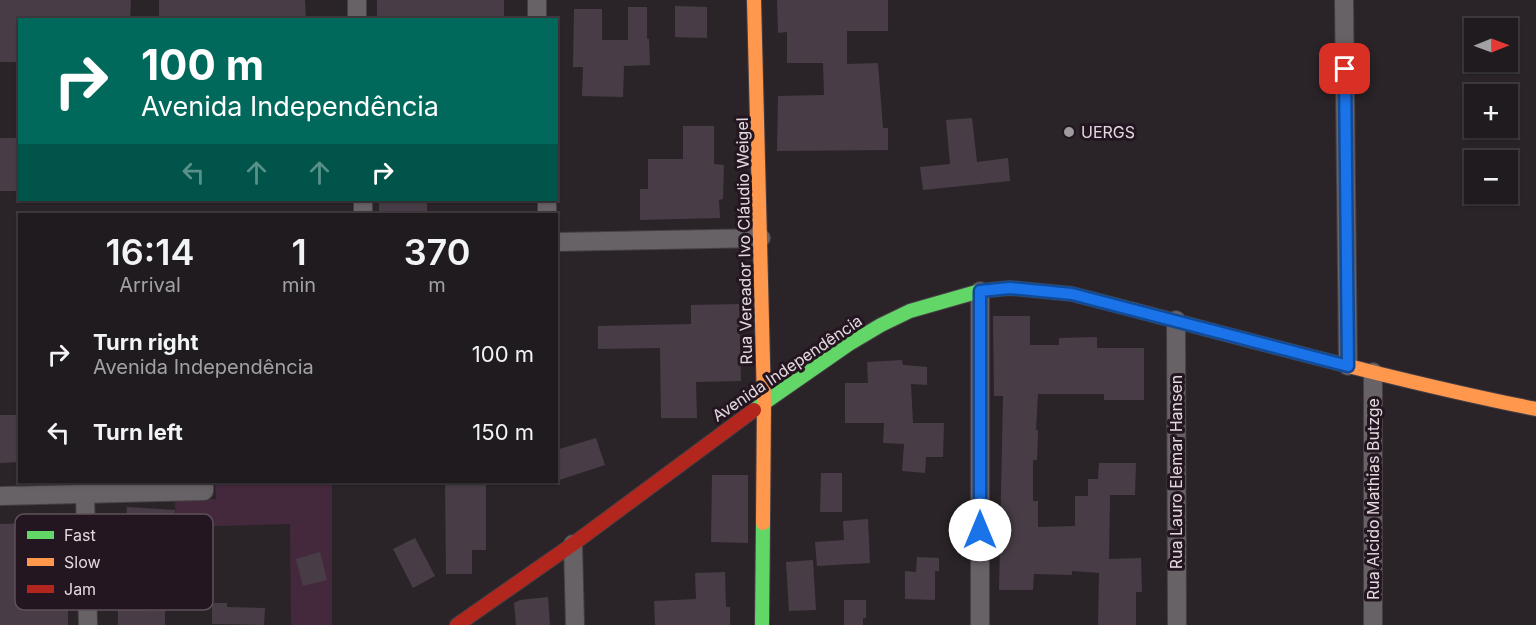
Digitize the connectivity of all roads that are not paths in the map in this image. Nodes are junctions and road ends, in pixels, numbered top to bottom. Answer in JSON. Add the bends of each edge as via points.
{"nodes":[{"id":1,"x":357,"y":0,"type":"edge"},
{"id":2,"x":537,"y":0,"type":"edge"},
{"id":3,"x":754,"y":0,"type":"edge"},
{"id":4,"x":1344,"y":0,"type":"edge"},
{"id":5,"x":357,"y":18,"type":"edge"},
{"id":6,"x":537,"y":18,"type":"edge"},
{"id":7,"x":761,"y":238,"type":"junction"},
{"id":8,"x":558,"y":242,"type":"edge"},
{"id":9,"x":980,"y":291,"type":"junction"},
{"id":10,"x":1176,"y":320,"type":"junction"},
{"id":11,"x":1348,"y":366,"type":"junction"},
{"id":12,"x":1373,"y":372,"type":"junction"},
{"id":13,"x":764,"y":402,"type":"junction"},
{"id":14,"x":1536,"y":409,"type":"edge"},
{"id":15,"x":204,"y":486,"type":"edge"},
{"id":16,"x":85,"y":494,"type":"junction"},
{"id":17,"x":0,"y":496,"type":"edge"},
{"id":18,"x":85,"y":514,"type":"edge"},
{"id":19,"x":573,"y":544,"type":"junction"},
{"id":20,"x":88,"y":610,"type":"edge"},
{"id":21,"x":88,"y":625,"type":"edge"},
{"id":22,"x":457,"y":625,"type":"edge"},
{"id":23,"x":575,"y":625,"type":"edge"},
{"id":24,"x":762,"y":625,"type":"edge"},
{"id":25,"x":980,"y":625,"type":"edge"},
{"id":26,"x":1177,"y":625,"type":"edge"},
{"id":27,"x":1373,"y":625,"type":"edge"}],
"edges":[{"from":1,"to":5,"type":"street"},
{"from":2,"to":6,"type":"street"},
{"from":3,"to":7,"type":"main road","name":"Rua Vereador Ivo Cláudio Weigel"},
{"from":4,"to":11,"type":"street"},
{"from":7,"to":8,"type":"street"},
{"from":7,"to":13,"type":"main road","name":"Rua Vereador Ivo Cláudio Weigel"},
{"from":9,"to":10,"type":"main road","name":"Avenida Independência","via":[[1010,288],[1072,294]]},
{"from":9,"to":13,"type":"main road","name":"Avenida Independência","via":[[910,311],[880,325]]},
{"from":9,"to":25,"type":"street"},
{"from":10,"to":11,"type":"main road","name":"Avenida Independência"},
{"from":10,"to":26,"type":"street","name":"Rua Lauro Elemar Hansen"},
{"from":11,"to":12,"type":"main road","name":"Avenida Independência"},
{"from":12,"to":14,"type":"main road","name":"Avenida Independência"},
{"from":12,"to":27,"type":"street","name":"Rua Alcido Mathias Butzge"},
{"from":13,"to":19,"type":"main road","name":"Avenida Independência"},
{"from":13,"to":24,"type":"main road","name":"Rua Vereador Ivo Cláudio Weigel"},
{"from":15,"to":16,"type":"street"},
{"from":16,"to":17,"type":"street"},
{"from":16,"to":18,"type":"street"},
{"from":19,"to":22,"type":"main road","name":"Avenida Independência"},
{"from":19,"to":23,"type":"street"},
{"from":20,"to":21,"type":"street"}]}
